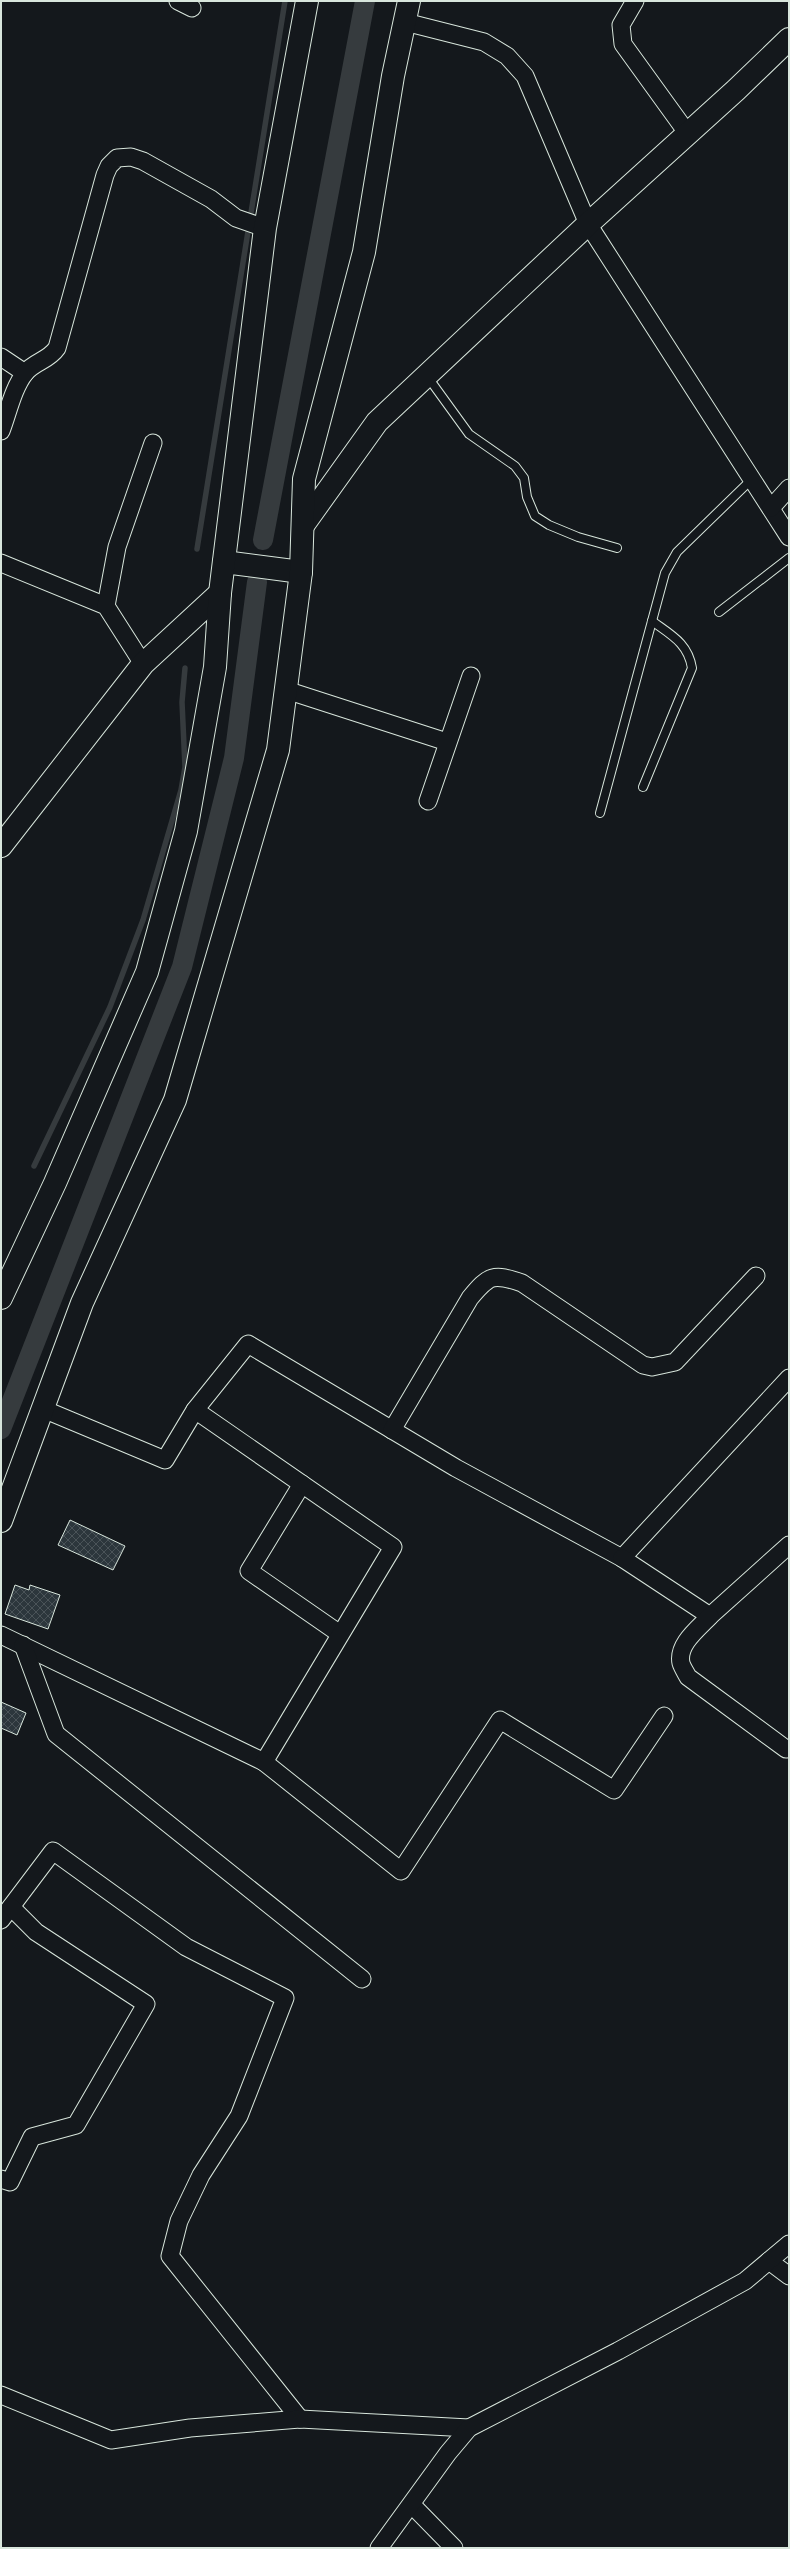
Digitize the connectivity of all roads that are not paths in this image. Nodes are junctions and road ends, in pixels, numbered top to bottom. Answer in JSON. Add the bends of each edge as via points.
{"nodes":[{"id":1,"x":307,"y":1,"type":"edge"},
{"id":2,"x":410,"y":1,"type":"edge"},
{"id":3,"x":635,"y":1,"type":"edge"},
{"id":4,"x":405,"y":22,"type":"junction"},
{"id":5,"x":788,"y":42,"type":"edge"},
{"id":6,"x":688,"y":134,"type":"junction"},
{"id":7,"x":588,"y":224,"type":"junction"},
{"id":8,"x":260,"y":226,"type":"junction"},
{"id":9,"x":1,"y":357,"type":"edge"},
{"id":10,"x":25,"y":373,"type":"junction"},
{"id":11,"x":426,"y":375,"type":"junction"},
{"id":12,"x":1,"y":431,"type":"edge"},
{"id":13,"x":153,"y":443,"type":"dead end"},
{"id":14,"x":752,"y":479,"type":"junction"},
{"id":15,"x":789,"y":488,"type":"edge"},
{"id":16,"x":771,"y":508,"type":"junction"},
{"id":17,"x":304,"y":524,"type":"junction"},
{"id":18,"x":789,"y":537,"type":"edge"},
{"id":19,"x":617,"y":548,"type":"dead end"},
{"id":20,"x":789,"y":558,"type":"edge"},
{"id":21,"x":224,"y":562,"type":"junction"},
{"id":22,"x":1,"y":563,"type":"edge"},
{"id":23,"x":301,"y":572,"type":"junction"},
{"id":24,"x":220,"y":593,"type":"junction"},
{"id":25,"x":106,"y":606,"type":"junction"},
{"id":26,"x":719,"y":612,"type":"dead end"},
{"id":27,"x":652,"y":621,"type":"junction"},
{"id":28,"x":143,"y":664,"type":"junction"},
{"id":29,"x":471,"y":676,"type":"dead end"},
{"id":30,"x":286,"y":690,"type":"junction"},
{"id":31,"x":447,"y":742,"type":"junction"},
{"id":32,"x":643,"y":787,"type":"dead end"},
{"id":33,"x":428,"y":801,"type":"dead end"},
{"id":34,"x":600,"y":813,"type":"dead end"},
{"id":35,"x":1,"y":846,"type":"edge"},
{"id":36,"x":756,"y":1276,"type":"dead end"},
{"id":37,"x":1,"y":1298,"type":"edge"},
{"id":38,"x":789,"y":1378,"type":"edge"},
{"id":39,"x":43,"y":1409,"type":"junction"},
{"id":40,"x":195,"y":1410,"type":"junction"},
{"id":41,"x":392,"y":1430,"type":"junction"},
{"id":42,"x":302,"y":1484,"type":"junction"},
{"id":43,"x":1,"y":1522,"type":"edge"},
{"id":44,"x":789,"y":1545,"type":"edge"},
{"id":45,"x":622,"y":1558,"type":"junction"},
{"id":46,"x":710,"y":1616,"type":"junction"},
{"id":47,"x":340,"y":1634,"type":"junction"},
{"id":48,"x":1,"y":1635,"type":"edge"},
{"id":49,"x":23,"y":1645,"type":"junction"},
{"id":50,"x":664,"y":1716,"type":"dead end"},
{"id":51,"x":786,"y":1749,"type":"dead end"},
{"id":52,"x":264,"y":1762,"type":"junction"},
{"id":53,"x":6,"y":1914,"type":"edge"},
{"id":54,"x":362,"y":1979,"type":"dead end"},
{"id":55,"x":1,"y":2179,"type":"edge"},
{"id":56,"x":789,"y":2244,"type":"edge"},
{"id":57,"x":769,"y":2261,"type":"junction"},
{"id":58,"x":789,"y":2276,"type":"edge"},
{"id":59,"x":1,"y":2395,"type":"edge"},
{"id":60,"x":300,"y":2419,"type":"junction"},
{"id":61,"x":469,"y":2428,"type":"junction"},
{"id":62,"x":412,"y":2505,"type":"junction"},
{"id":63,"x":379,"y":2548,"type":"edge"},
{"id":64,"x":454,"y":2548,"type":"edge"}],
"edges":[{"from":1,"to":8,"type":"street"},
{"from":2,"to":4,"type":"street"},
{"from":3,"to":6,"type":"street","via":[[621,25],[623,44]]},
{"from":4,"to":7,"type":"street","via":[[484,42],[507,56],[525,76]]},
{"from":4,"to":17,"type":"street","via":[[393,76],[364,252],[304,479]]},
{"from":5,"to":6,"type":"street"},
{"from":6,"to":7,"type":"street"},
{"from":7,"to":11,"type":"street"},
{"from":7,"to":14,"type":"street"},
{"from":8,"to":10,"type":"street","via":[[236,218],[211,199],[143,161],[130,157],[117,158],[105,175],[57,348],[51,357],[35,364]]},
{"from":8,"to":21,"type":"street"},
{"from":9,"to":10,"type":"street"},
{"from":10,"to":12,"type":"street"},
{"from":11,"to":17,"type":"street","via":[[377,422]]},
{"from":11,"to":19,"type":"lane","via":[[469,434],[515,466],[524,478],[527,497],[535,516],[578,537]]},
{"from":13,"to":25,"type":"street","via":[[117,547]]},
{"from":14,"to":16,"type":"street"},
{"from":14,"to":27,"type":"lane","via":[[678,552],[665,573]]},
{"from":15,"to":16,"type":"street"},
{"from":16,"to":18,"type":"street"},
{"from":17,"to":23,"type":"street"},
{"from":20,"to":26,"type":"lane"},
{"from":21,"to":23,"type":"street"},
{"from":21,"to":24,"type":"street"},
{"from":22,"to":25,"type":"street"},
{"from":23,"to":30,"type":"street"},
{"from":24,"to":28,"type":"street"},
{"from":24,"to":37,"type":"street","via":[[215,667],[186,831],[147,972],[55,1183]]},
{"from":25,"to":28,"type":"street"},
{"from":27,"to":32,"type":"lane","via":[[686,649],[690,654],[692,668]]},
{"from":27,"to":34,"type":"lane"},
{"from":28,"to":35,"type":"street"},
{"from":29,"to":31,"type":"street"},
{"from":30,"to":31,"type":"street"},
{"from":30,"to":39,"type":"street","via":[[278,750],[175,1100],[82,1303]]},
{"from":31,"to":33,"type":"street"},
{"from":36,"to":41,"type":"street","via":[[675,1362],[652,1367],[643,1365],[522,1283],[502,1276],[491,1277],[482,1283],[470,1298]]},
{"from":38,"to":45,"type":"street"},
{"from":39,"to":40,"type":"street","via":[[165,1460]]},
{"from":39,"to":43,"type":"street"},
{"from":40,"to":41,"type":"street","via":[[248,1344]]},
{"from":40,"to":42,"type":"street"},
{"from":41,"to":45,"type":"street","via":[[456,1468]]},
{"from":42,"to":47,"type":"street","via":[[249,1571]]},
{"from":42,"to":47,"type":"street","via":[[393,1547]]},
{"from":44,"to":46,"type":"street"},
{"from":45,"to":46,"type":"street"},
{"from":46,"to":51,"type":"street","via":[[689,1637],[682,1651],[681,1663],[688,1677]]},
{"from":47,"to":52,"type":"street"},
{"from":48,"to":49,"type":"street"},
{"from":49,"to":52,"type":"street"},
{"from":49,"to":54,"type":"street","via":[[56,1734]]},
{"from":50,"to":52,"type":"street","via":[[614,1790],[500,1720],[401,1871]]},
{"from":53,"to":55,"type":"street","via":[[146,2004],[76,2125],[32,2137],[10,2182]]},
{"from":53,"to":60,"type":"street","via":[[54,1852],[186,1948],[285,1998],[239,2116],[201,2175],[179,2221],[170,2256]]},
{"from":56,"to":57,"type":"street"},
{"from":57,"to":58,"type":"street"},
{"from":57,"to":61,"type":"street","via":[[745,2281],[618,2351]]},
{"from":59,"to":60,"type":"street","via":[[111,2440],[190,2428]]},
{"from":60,"to":61,"type":"street"},
{"from":61,"to":62,"type":"street","via":[[448,2453]]},
{"from":62,"to":63,"type":"street"},
{"from":62,"to":64,"type":"street"}]}
